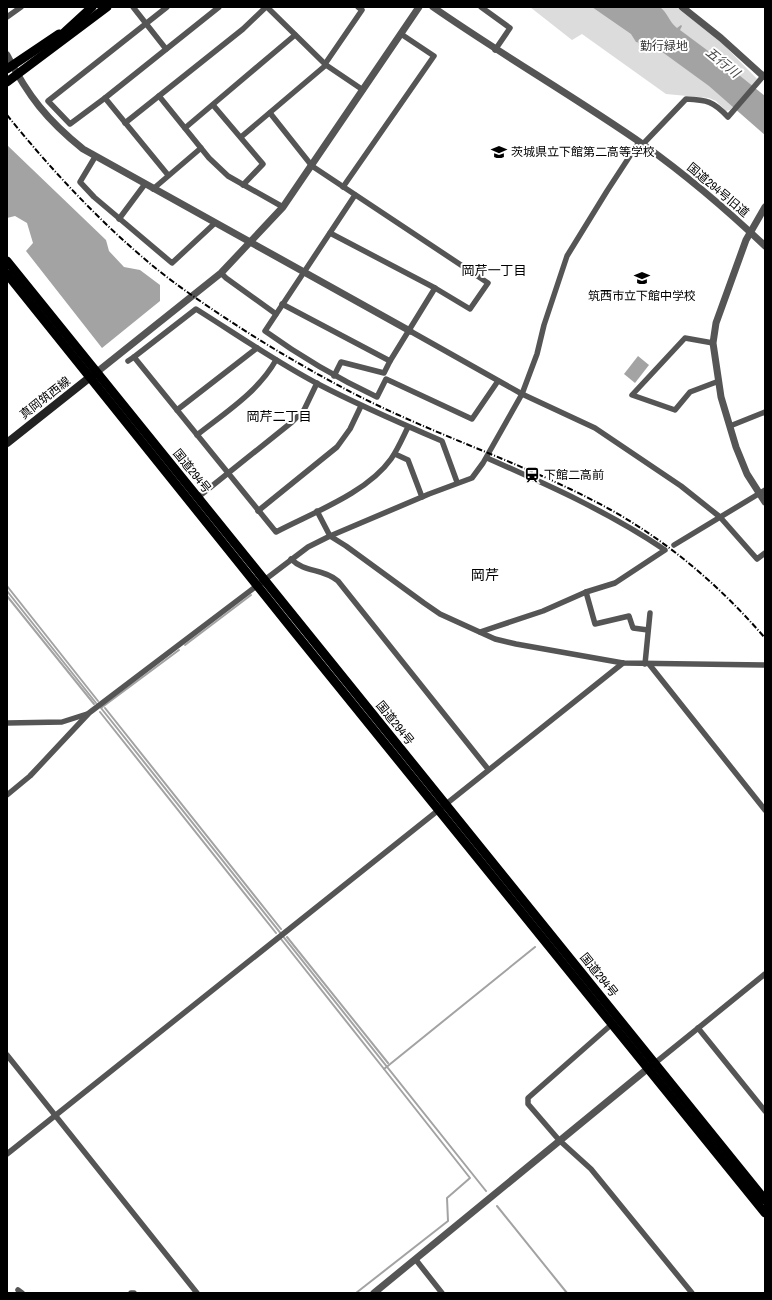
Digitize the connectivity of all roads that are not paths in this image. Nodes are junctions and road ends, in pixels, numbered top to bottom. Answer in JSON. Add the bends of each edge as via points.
{"nodes":[{"id":1,"x":21,"y":7,"type":"edge"},
{"id":2,"x":92,"y":7,"type":"edge"},
{"id":3,"x":107,"y":7,"type":"edge"},
{"id":4,"x":133,"y":7,"type":"edge"},
{"id":5,"x":167,"y":7,"type":"edge"},
{"id":6,"x":219,"y":7,"type":"edge"},
{"id":7,"x":267,"y":7,"type":"edge"},
{"id":8,"x":358,"y":7,"type":"edge"},
{"id":9,"x":420,"y":7,"type":"edge"},
{"id":10,"x":433,"y":7,"type":"edge"},
{"id":11,"x":481,"y":7,"type":"edge"},
{"id":12,"x":682,"y":7,"type":"edge"},
{"id":13,"x":7,"y":17,"type":"edge"},
{"id":14,"x":146,"y":24,"type":"junction"},
{"id":15,"x":72,"y":29,"type":"junction"},
{"id":16,"x":401,"y":34,"type":"junction"},
{"id":17,"x":295,"y":35,"type":"junction"},
{"id":18,"x":166,"y":49,"type":"junction"},
{"id":19,"x":495,"y":50,"type":"junction"},
{"id":20,"x":7,"y":55,"type":"edge"},
{"id":21,"x":326,"y":65,"type":"junction"},
{"id":22,"x":22,"y":68,"type":"junction"},
{"id":23,"x":7,"y":69,"type":"edge"},
{"id":24,"x":762,"y":77,"type":"edge"},
{"id":25,"x":7,"y":82,"type":"edge"},
{"id":26,"x":7,"y":90,"type":"edge"},
{"id":27,"x":363,"y":90,"type":"junction"},
{"id":28,"x":159,"y":96,"type":"junction"},
{"id":29,"x":104,"y":98,"type":"junction"},
{"id":30,"x":213,"y":105,"type":"junction"},
{"id":31,"x":270,"y":113,"type":"junction"},
{"id":32,"x":125,"y":123,"type":"junction"},
{"id":33,"x":185,"y":128,"type":"junction"},
{"id":34,"x":240,"y":137,"type":"junction"},
{"id":35,"x":641,"y":143,"type":"junction"},
{"id":36,"x":201,"y":148,"type":"junction"},
{"id":37,"x":95,"y":156,"type":"junction"},
{"id":38,"x":312,"y":166,"type":"junction"},
{"id":39,"x":168,"y":175,"type":"junction"},
{"id":40,"x":145,"y":184,"type":"junction"},
{"id":41,"x":243,"y":185,"type":"junction"},
{"id":42,"x":343,"y":187,"type":"junction"},
{"id":43,"x":153,"y":189,"type":"junction"},
{"id":44,"x":355,"y":195,"type":"junction"},
{"id":45,"x":283,"y":207,"type":"junction"},
{"id":46,"x":765,"y":207,"type":"edge"},
{"id":47,"x":119,"y":219,"type":"junction"},
{"id":48,"x":215,"y":223,"type":"junction"},
{"id":49,"x":750,"y":232,"type":"junction"},
{"id":50,"x":330,"y":233,"type":"junction"},
{"id":51,"x":252,"y":242,"type":"junction"},
{"id":52,"x":765,"y":246,"type":"edge"},
{"id":53,"x":7,"y":261,"type":"edge"},
{"id":54,"x":304,"y":272,"type":"junction"},
{"id":55,"x":221,"y":273,"type":"junction"},
{"id":56,"x":7,"y":274,"type":"edge"},
{"id":57,"x":435,"y":288,"type":"junction"},
{"id":58,"x":282,"y":304,"type":"junction"},
{"id":59,"x":276,"y":314,"type":"junction"},
{"id":60,"x":410,"y":331,"type":"junction"},
{"id":61,"x":713,"y":343,"type":"junction"},
{"id":62,"x":257,"y":348,"type":"junction"},
{"id":63,"x":134,"y":357,"type":"junction"},
{"id":64,"x":276,"y":360,"type":"junction"},
{"id":65,"x":128,"y":361,"type":"dead end"},
{"id":66,"x":390,"y":361,"type":"junction"},
{"id":67,"x":384,"y":373,"type":"junction"},
{"id":68,"x":93,"y":375,"type":"junction"},
{"id":69,"x":334,"y":376,"type":"junction"},
{"id":70,"x":386,"y":379,"type":"junction"},
{"id":71,"x":498,"y":381,"type":"junction"},
{"id":72,"x":719,"y":382,"type":"junction"},
{"id":73,"x":317,"y":384,"type":"junction"},
{"id":74,"x":522,"y":394,"type":"junction"},
{"id":75,"x":361,"y":406,"type":"junction"},
{"id":76,"x":177,"y":410,"type":"junction"},
{"id":77,"x":765,"y":412,"type":"edge"},
{"id":78,"x":730,"y":426,"type":"junction"},
{"id":79,"x":408,"y":427,"type":"junction"},
{"id":80,"x":197,"y":435,"type":"junction"},
{"id":81,"x":7,"y":442,"type":"edge"},
{"id":82,"x":394,"y":454,"type":"junction"},
{"id":83,"x":486,"y":458,"type":"junction"},
{"id":84,"x":227,"y":473,"type":"junction"},
{"id":85,"x":457,"y":482,"type":"junction"},
{"id":86,"x":762,"y":492,"type":"edge"},
{"id":87,"x":422,"y":497,"type":"junction"},
{"id":88,"x":197,"y":498,"type":"junction"},
{"id":89,"x":765,"y":502,"type":"edge"},
{"id":90,"x":258,"y":511,"type":"junction"},
{"id":91,"x":317,"y":511,"type":"junction"},
{"id":92,"x":720,"y":517,"type":"junction"},
{"id":93,"x":330,"y":536,"type":"junction"},
{"id":94,"x":674,"y":544,"type":"dead end"},
{"id":95,"x":765,"y":553,"type":"edge"},
{"id":96,"x":291,"y":559,"type":"junction"},
{"id":97,"x":265,"y":580,"type":"junction"},
{"id":98,"x":257,"y":586,"type":"junction"},
{"id":99,"x":586,"y":592,"type":"junction"},
{"id":100,"x":650,"y":613,"type":"dead end"},
{"id":101,"x":648,"y":630,"type":"junction"},
{"id":102,"x":480,"y":632,"type":"junction"},
{"id":103,"x":623,"y":663,"type":"junction"},
{"id":104,"x":647,"y":664,"type":"junction"},
{"id":105,"x":765,"y":665,"type":"edge"},
{"id":106,"x":89,"y":713,"type":"junction"},
{"id":107,"x":7,"y":723,"type":"edge"},
{"id":108,"x":488,"y":769,"type":"junction"},
{"id":109,"x":7,"y":795,"type":"edge"},
{"id":110,"x":442,"y":807,"type":"junction"},
{"id":111,"x":765,"y":810,"type":"edge"},
{"id":112,"x":765,"y":974,"type":"edge"},
{"id":113,"x":612,"y":1024,"type":"junction"},
{"id":114,"x":698,"y":1028,"type":"junction"},
{"id":115,"x":7,"y":1055,"type":"edge"},
{"id":116,"x":651,"y":1066,"type":"junction"},
{"id":117,"x":765,"y":1112,"type":"edge"},
{"id":118,"x":55,"y":1115,"type":"junction"},
{"id":119,"x":559,"y":1140,"type":"junction"},
{"id":120,"x":7,"y":1154,"type":"edge"},
{"id":121,"x":765,"y":1200,"type":"edge"},
{"id":122,"x":765,"y":1213,"type":"edge"},
{"id":123,"x":416,"y":1260,"type":"junction"},
{"id":124,"x":131,"y":1293,"type":"edge"},
{"id":125,"x":134,"y":1293,"type":"edge"},
{"id":126,"x":197,"y":1293,"type":"edge"},
{"id":127,"x":374,"y":1293,"type":"edge"},
{"id":128,"x":442,"y":1293,"type":"edge"},
{"id":129,"x":692,"y":1293,"type":"edge"}],
"edges":[{"from":1,"to":13,"type":"street"},
{"from":2,"to":15,"type":"highway"},
{"from":3,"to":15,"type":"highway"},
{"from":4,"to":14,"type":"street"},
{"from":5,"to":14,"type":"street"},
{"from":6,"to":18,"type":"street"},
{"from":7,"to":17,"type":"street"},
{"from":7,"to":28,"type":"street"},
{"from":8,"to":21,"type":"street","via":[[362,10]]},
{"from":9,"to":16,"type":"street"},
{"from":10,"to":19,"type":"street","name":"国道294号旧道"},
{"from":11,"to":19,"type":"street","via":[[510,28]]},
{"from":12,"to":24,"type":"street","via":[[721,38]]},
{"from":14,"to":18,"type":"street"},
{"from":14,"to":29,"type":"street","via":[[48,101],[70,124]]},
{"from":15,"to":22,"type":"highway"},
{"from":15,"to":22,"type":"highway"},
{"from":15,"to":22,"type":"highway"},
{"from":16,"to":27,"type":"street"},
{"from":16,"to":42,"type":"street","via":[[434,56]]},
{"from":17,"to":21,"type":"street"},
{"from":17,"to":30,"type":"street"},
{"from":18,"to":29,"type":"street"},
{"from":19,"to":35,"type":"street","name":"国道294号旧道"},
{"from":20,"to":37,"type":"street","via":[[34,102],[46,116],[71,139]]},
{"from":21,"to":27,"type":"street"},
{"from":21,"to":31,"type":"street"},
{"from":22,"to":23,"type":"highway"},
{"from":22,"to":25,"type":"highway"},
{"from":22,"to":26,"type":"highway"},
{"from":24,"to":35,"type":"street","via":[[728,117],[713,103],[686,99]]},
{"from":27,"to":38,"type":"street"},
{"from":28,"to":32,"type":"street"},
{"from":28,"to":33,"type":"street"},
{"from":29,"to":32,"type":"street"},
{"from":30,"to":33,"type":"street"},
{"from":30,"to":34,"type":"street"},
{"from":31,"to":34,"type":"street"},
{"from":31,"to":38,"type":"street"},
{"from":32,"to":39,"type":"street"},
{"from":33,"to":36,"type":"street"},
{"from":34,"to":41,"type":"street","via":[[263,164]]},
{"from":35,"to":49,"type":"street","name":"国道294号旧道"},
{"from":35,"to":74,"type":"street","via":[[603,197],[567,256]]},
{"from":36,"to":39,"type":"street"},
{"from":36,"to":41,"type":"street","via":[[228,176]]},
{"from":37,"to":40,"type":"street"},
{"from":37,"to":47,"type":"street","via":[[80,182]]},
{"from":38,"to":42,"type":"street"},
{"from":38,"to":45,"type":"street"},
{"from":39,"to":43,"type":"street"},
{"from":40,"to":43,"type":"street"},
{"from":40,"to":47,"type":"street"},
{"from":41,"to":45,"type":"street"},
{"from":42,"to":44,"type":"street"},
{"from":43,"to":48,"type":"street"},
{"from":44,"to":50,"type":"street"},
{"from":44,"to":57,"type":"street","via":[[488,283],[470,309]]},
{"from":45,"to":51,"type":"street"},
{"from":46,"to":49,"type":"street"},
{"from":47,"to":48,"type":"street","via":[[172,263]]},
{"from":48,"to":51,"type":"street"},
{"from":49,"to":52,"type":"street"},
{"from":49,"to":61,"type":"street","name":"国道294号旧道","via":[[716,323]]},
{"from":50,"to":54,"type":"street"},
{"from":50,"to":57,"type":"street"},
{"from":51,"to":54,"type":"street"},
{"from":51,"to":55,"type":"street"},
{"from":53,"to":68,"type":"highway","name":"国道294号"},
{"from":54,"to":58,"type":"street"},
{"from":54,"to":60,"type":"street"},
{"from":55,"to":59,"type":"street"},
{"from":55,"to":68,"type":"street"},
{"from":56,"to":68,"type":"highway","name":"国道294号"},
{"from":57,"to":60,"type":"street"},
{"from":58,"to":59,"type":"street"},
{"from":58,"to":66,"type":"street"},
{"from":59,"to":69,"type":"street","via":[[265,331]]},
{"from":60,"to":66,"type":"street"},
{"from":60,"to":71,"type":"street"},
{"from":61,"to":72,"type":"street","name":"国道294号旧道"},
{"from":61,"to":72,"type":"street","via":[[684,338],[632,395],[675,410],[690,392]]},
{"from":62,"to":63,"type":"street","via":[[196,309]]},
{"from":62,"to":64,"type":"street"},
{"from":62,"to":76,"type":"street"},
{"from":63,"to":65,"type":"street"},
{"from":63,"to":76,"type":"street"},
{"from":64,"to":73,"type":"street"},
{"from":64,"to":80,"type":"street","via":[[257,387]]},
{"from":66,"to":67,"type":"street"},
{"from":67,"to":69,"type":"street","via":[[341,362]]},
{"from":67,"to":70,"type":"street"},
{"from":68,"to":81,"type":"main road","name":"真岡筑西線"},
{"from":68,"to":88,"type":"highway","name":"国道294号"},
{"from":68,"to":98,"type":"highway","name":"国道294号"},
{"from":69,"to":70,"type":"street","via":[[377,397]]},
{"from":70,"to":71,"type":"street","via":[[472,419]]},
{"from":71,"to":74,"type":"street"},
{"from":72,"to":78,"type":"street","name":"国道294号旧道"},
{"from":73,"to":75,"type":"street"},
{"from":73,"to":84,"type":"street","via":[[310,400],[298,416]]},
{"from":74,"to":83,"type":"street"},
{"from":74,"to":92,"type":"street","via":[[595,428],[681,486]]},
{"from":75,"to":79,"type":"street"},
{"from":75,"to":90,"type":"street","via":[[350,429],[337,447]]},
{"from":76,"to":80,"type":"street"},
{"from":77,"to":78,"type":"street"},
{"from":78,"to":86,"type":"street","name":"国道294号旧道","via":[[747,474]]},
{"from":79,"to":82,"type":"street"},
{"from":79,"to":85,"type":"street","via":[[442,441]]},
{"from":80,"to":84,"type":"street"},
{"from":82,"to":87,"type":"street","via":[[408,460]]},
{"from":82,"to":91,"type":"street","via":[[384,468],[365,485]]},
{"from":83,"to":85,"type":"street","via":[[472,478]]},
{"from":83,"to":99,"type":"street","via":[[559,490],[665,550],[615,583]]},
{"from":84,"to":88,"type":"street"},
{"from":84,"to":90,"type":"street"},
{"from":85,"to":87,"type":"street"},
{"from":86,"to":89,"type":"street","name":"国道294号旧道"},
{"from":86,"to":92,"type":"street"},
{"from":87,"to":93,"type":"street"},
{"from":88,"to":97,"type":"highway","name":"国道294号"},
{"from":90,"to":91,"type":"street","via":[[276,532]]},
{"from":91,"to":93,"type":"street"},
{"from":92,"to":94,"type":"street"},
{"from":92,"to":95,"type":"street","via":[[757,559]]},
{"from":93,"to":96,"type":"street"},
{"from":93,"to":102,"type":"street","via":[[440,614]]},
{"from":96,"to":97,"type":"street"},
{"from":96,"to":108,"type":"street","via":[[299,567],[330,574],[338,581]]},
{"from":97,"to":98,"type":"street"},
{"from":97,"to":110,"type":"highway","name":"国道294号"},
{"from":98,"to":106,"type":"street"},
{"from":98,"to":110,"type":"highway","name":"国道294号"},
{"from":99,"to":101,"type":"street","via":[[595,624],[630,616],[633,628]]},
{"from":99,"to":102,"type":"street","via":[[543,611]]},
{"from":100,"to":101,"type":"street"},
{"from":101,"to":104,"type":"street"},
{"from":102,"to":103,"type":"street","via":[[516,644]]},
{"from":103,"to":104,"type":"street"},
{"from":103,"to":108,"type":"street"},
{"from":104,"to":105,"type":"street"},
{"from":104,"to":111,"type":"street"},
{"from":106,"to":107,"type":"street","via":[[62,722]]},
{"from":106,"to":109,"type":"street","via":[[30,776]]},
{"from":108,"to":110,"type":"street"},
{"from":110,"to":113,"type":"highway","name":"国道294号"},
{"from":110,"to":116,"type":"highway","name":"国道294号"},
{"from":110,"to":118,"type":"street"},
{"from":112,"to":114,"type":"street"},
{"from":113,"to":116,"type":"highway","name":"国道294号"},
{"from":113,"to":119,"type":"street","via":[[528,1098],[528,1104]]},
{"from":114,"to":116,"type":"street"},
{"from":114,"to":117,"type":"street"},
{"from":115,"to":118,"type":"street"},
{"from":116,"to":119,"type":"street"},
{"from":116,"to":121,"type":"highway","name":"国道294号"},
{"from":116,"to":122,"type":"highway","name":"国道294号"},
{"from":118,"to":120,"type":"street"},
{"from":118,"to":126,"type":"street"},
{"from":119,"to":123,"type":"street"},
{"from":119,"to":129,"type":"street","via":[[591,1169]]},
{"from":123,"to":127,"type":"street"},
{"from":123,"to":128,"type":"street"},
{"from":124,"to":125,"type":"street"}]}
